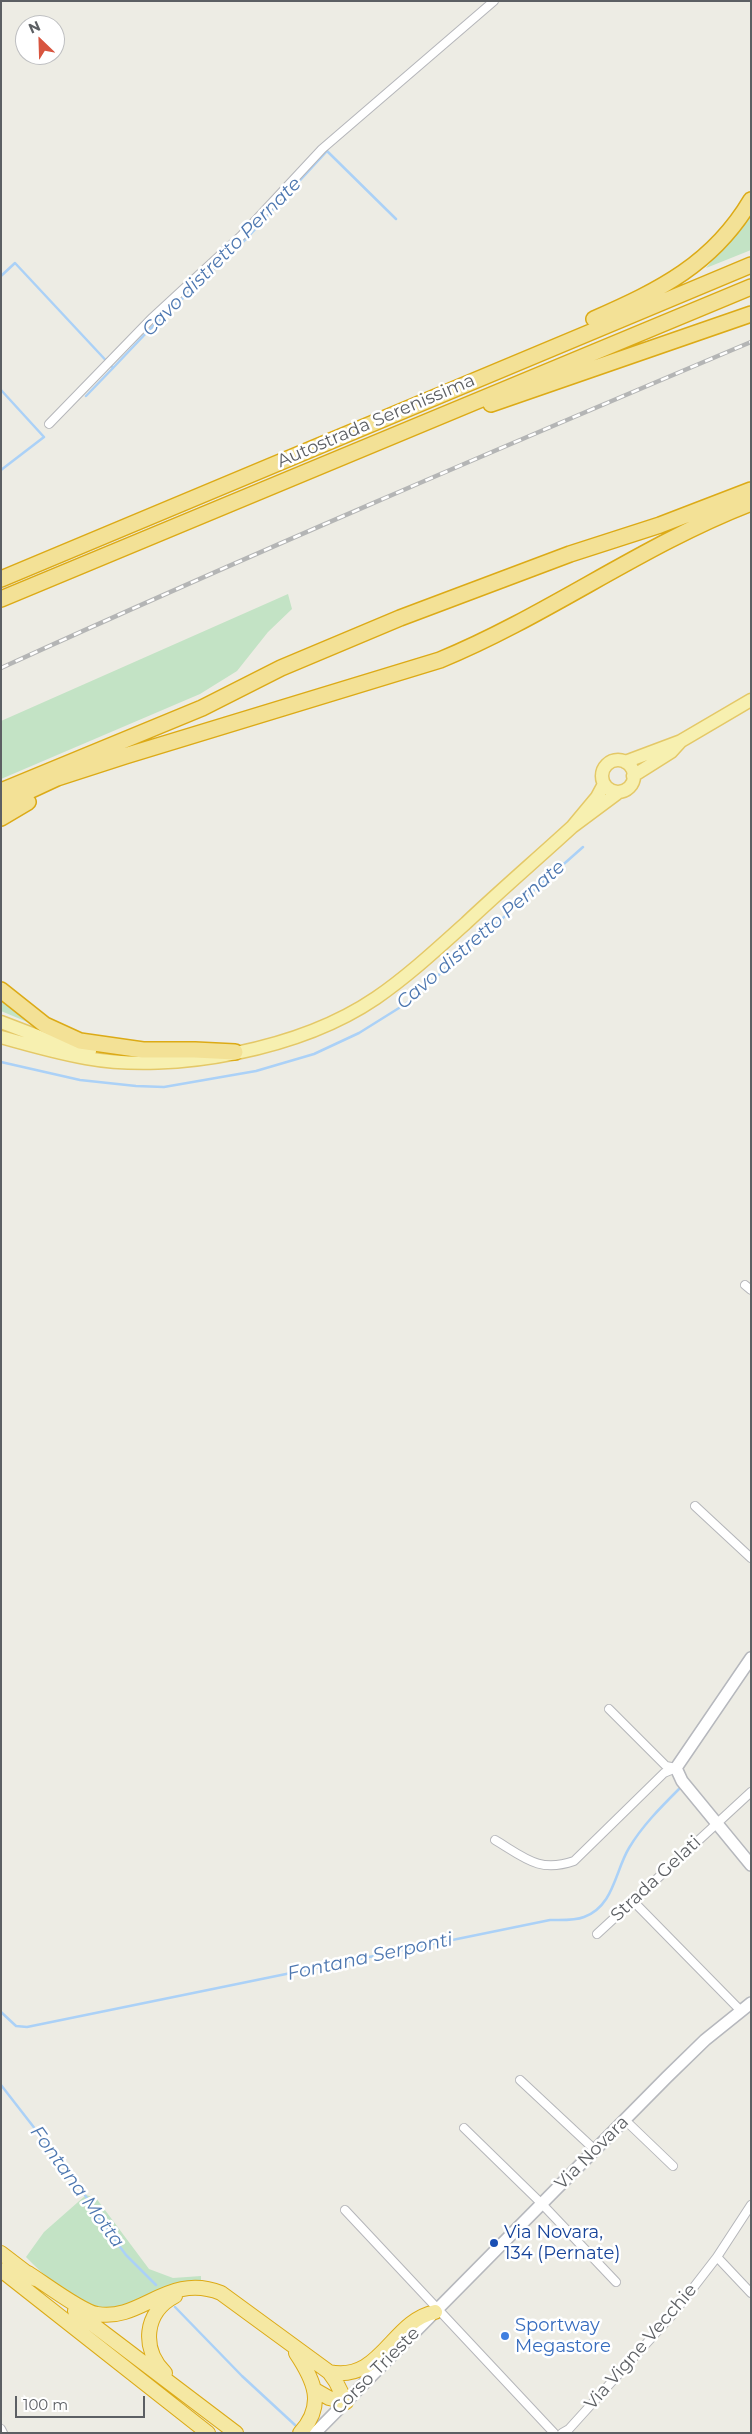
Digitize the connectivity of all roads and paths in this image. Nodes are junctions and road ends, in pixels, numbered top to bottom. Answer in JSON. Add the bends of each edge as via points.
{"nodes":[{"id":1,"x":494,"y":1,"type":"edge"},
{"id":2,"x":751,"y":200,"type":"edge"},
{"id":3,"x":751,"y":265,"type":"edge"},
{"id":4,"x":751,"y":287,"type":"edge"},
{"id":5,"x":751,"y":314,"type":"edge"},
{"id":6,"x":476,"y":380,"type":"junction"},
{"id":7,"x":441,"y":416,"type":"junction"},
{"id":8,"x":49,"y":424,"type":"dead end"},
{"id":9,"x":751,"y":490,"type":"edge"},
{"id":10,"x":751,"y":503,"type":"edge"},
{"id":11,"x":1,"y":578,"type":"edge"},
{"id":12,"x":1,"y":599,"type":"edge"},
{"id":13,"x":751,"y":700,"type":"edge"},
{"id":14,"x":681,"y":742,"type":"junction"},
{"id":15,"x":125,"y":756,"type":"junction"},
{"id":16,"x":625,"y":762,"type":"junction"},
{"id":17,"x":633,"y":776,"type":"junction"},
{"id":18,"x":604,"y":784,"type":"junction"},
{"id":19,"x":1,"y":792,"type":"edge"},
{"id":20,"x":619,"y":792,"type":"junction"},
{"id":21,"x":1,"y":804,"type":"edge"},
{"id":22,"x":1,"y":818,"type":"edge"},
{"id":23,"x":572,"y":826,"type":"junction"},
{"id":24,"x":1,"y":990,"type":"edge"},
{"id":25,"x":1,"y":1022,"type":"edge"},
{"id":26,"x":1,"y":1038,"type":"edge"},
{"id":27,"x":235,"y":1052,"type":"junction"},
{"id":28,"x":695,"y":1506,"type":"dead end"},
{"id":29,"x":751,"y":1558,"type":"edge"},
{"id":30,"x":751,"y":1658,"type":"edge"},
{"id":31,"x":609,"y":1709,"type":"dead end"},
{"id":32,"x":676,"y":1768,"type":"junction"},
{"id":33,"x":751,"y":1792,"type":"edge"},
{"id":34,"x":716,"y":1824,"type":"junction"},
{"id":35,"x":495,"y":1840,"type":"dead end"},
{"id":36,"x":751,"y":1865,"type":"edge"},
{"id":37,"x":632,"y":1901,"type":"junction"},
{"id":38,"x":597,"y":1934,"type":"dead end"},
{"id":39,"x":751,"y":2003,"type":"edge"},
{"id":40,"x":740,"y":2010,"type":"junction"},
{"id":41,"x":520,"y":2080,"type":"dead end"},
{"id":42,"x":625,"y":2120,"type":"junction"},
{"id":43,"x":464,"y":2128,"type":"dead end"},
{"id":44,"x":594,"y":2150,"type":"junction"},
{"id":45,"x":673,"y":2166,"type":"dead end"},
{"id":46,"x":542,"y":2204,"type":"junction"},
{"id":47,"x":751,"y":2205,"type":"edge"},
{"id":48,"x":345,"y":2210,"type":"dead end"},
{"id":49,"x":1,"y":2253,"type":"edge"},
{"id":50,"x":717,"y":2257,"type":"junction"},
{"id":51,"x":1,"y":2270,"type":"edge"},
{"id":52,"x":28,"y":2273,"type":"junction"},
{"id":53,"x":616,"y":2282,"type":"dead end"},
{"id":54,"x":192,"y":2287,"type":"junction"},
{"id":55,"x":751,"y":2293,"type":"edge"},
{"id":56,"x":437,"y":2311,"type":"junction"},
{"id":57,"x":293,"y":2348,"type":"junction"},
{"id":58,"x":328,"y":2372,"type":"junction"},
{"id":59,"x":315,"y":2390,"type":"junction"},
{"id":60,"x":346,"y":2402,"type":"junction"},
{"id":61,"x":225,"y":2424,"type":"junction"},
{"id":62,"x":1,"y":2429,"type":"edge"},
{"id":63,"x":3,"y":2433,"type":"edge"},
{"id":64,"x":208,"y":2433,"type":"edge"},
{"id":65,"x":236,"y":2433,"type":"edge"},
{"id":66,"x":300,"y":2433,"type":"edge"},
{"id":67,"x":315,"y":2433,"type":"edge"},
{"id":68,"x":554,"y":2433,"type":"edge"},
{"id":69,"x":562,"y":2433,"type":"edge"}],
"edges":[{"from":1,"to":8,"type":"street","via":[[322,150],[241,236],[152,319]]},
{"from":2,"to":6,"type":"highway","via":[[712,250],[679,277],[638,300],[524,350]]},
{"from":3,"to":6,"type":"highway","name":"Autostrada Serenissima"},
{"from":4,"to":7,"type":"highway","name":"Autostrada Serenissima"},
{"from":5,"to":7,"type":"highway","via":[[496,403]]},
{"from":6,"to":11,"type":"highway","name":"Autostrada Serenissima"},
{"from":7,"to":12,"type":"highway","name":"Autostrada Serenissima"},
{"from":9,"to":19,"type":"highway","via":[[392,622],[281,668],[202,708]]},
{"from":10,"to":15,"type":"highway","via":[[701,525],[488,639],[445,658]]},
{"from":13,"to":14,"type":"main road"},
{"from":14,"to":16,"type":"main road"},
{"from":14,"to":17,"type":"main road"},
{"from":15,"to":21,"type":"highway","via":[[57,778]]},
{"from":15,"to":22,"type":"highway"},
{"from":16,"to":17,"type":"main road"},
{"from":16,"to":18,"type":"main road","via":[[614,761],[606,765],[602,776]]},
{"from":17,"to":20,"type":"main road","via":[[627,788]]},
{"from":18,"to":20,"type":"main road"},
{"from":18,"to":23,"type":"main road"},
{"from":20,"to":23,"type":"main road"},
{"from":23,"to":27,"type":"main road","via":[[398,982],[358,1009],[288,1040]]},
{"from":24,"to":27,"type":"highway","via":[[45,1024],[80,1041],[143,1050]]},
{"from":25,"to":27,"type":"main road","via":[[48,1040],[122,1056],[176,1058]]},
{"from":26,"to":27,"type":"main road","via":[[87,1059],[134,1063],[172,1063]]},
{"from":28,"to":29,"type":"street"},
{"from":30,"to":32,"type":"main road"},
{"from":31,"to":32,"type":"street","via":[[666,1766]]},
{"from":32,"to":34,"type":"main road","via":[[682,1781]]},
{"from":32,"to":35,"type":"street","via":[[664,1773],[574,1861],[557,1867],[539,1864]]},
{"from":33,"to":34,"type":"street","name":"Strada Gelati"},
{"from":34,"to":36,"type":"main road"},
{"from":34,"to":37,"type":"street","name":"Strada Gelati"},
{"from":37,"to":38,"type":"street","name":"Strada Gelati"},
{"from":37,"to":40,"type":"street"},
{"from":39,"to":40,"type":"main road","name":"Via Novara"},
{"from":40,"to":42,"type":"main road","name":"Via Novara","via":[[705,2040]]},
{"from":41,"to":44,"type":"street"},
{"from":42,"to":44,"type":"main road","name":"Via Novara"},
{"from":42,"to":45,"type":"street"},
{"from":43,"to":46,"type":"street"},
{"from":44,"to":46,"type":"main road","name":"Via Novara"},
{"from":46,"to":53,"type":"street"},
{"from":46,"to":56,"type":"main road","name":"Via Novara"},
{"from":47,"to":50,"type":"street","name":"Via Vigne Vecchie"},
{"from":48,"to":56,"type":"street"},
{"from":49,"to":52,"type":"highway"},
{"from":50,"to":55,"type":"street"},
{"from":50,"to":69,"type":"street","name":"Via Vigne Vecchie","via":[[673,2314]]},
{"from":51,"to":64,"type":"highway"},
{"from":52,"to":54,"type":"highway","via":[[82,2310],[102,2315]]},
{"from":52,"to":61,"type":"highway"},
{"from":54,"to":57,"type":"highway","via":[[221,2293]]},
{"from":54,"to":61,"type":"highway","via":[[171,2298],[156,2312],[149,2332],[150,2349],[164,2372]]},
{"from":56,"to":58,"type":"highway","via":[[405,2329],[361,2370],[344,2374]]},
{"from":56,"to":60,"type":"main road","name":"Corso Trieste"},
{"from":56,"to":68,"type":"street"},
{"from":57,"to":58,"type":"highway"},
{"from":57,"to":59,"type":"highway","via":[[304,2362]]},
{"from":58,"to":60,"type":"highway"},
{"from":59,"to":60,"type":"highway"},
{"from":59,"to":66,"type":"highway","via":[[311,2416]]},
{"from":60,"to":67,"type":"main road","name":"Corso Trieste"},
{"from":61,"to":65,"type":"highway"},
{"from":62,"to":63,"type":"street"}]}
